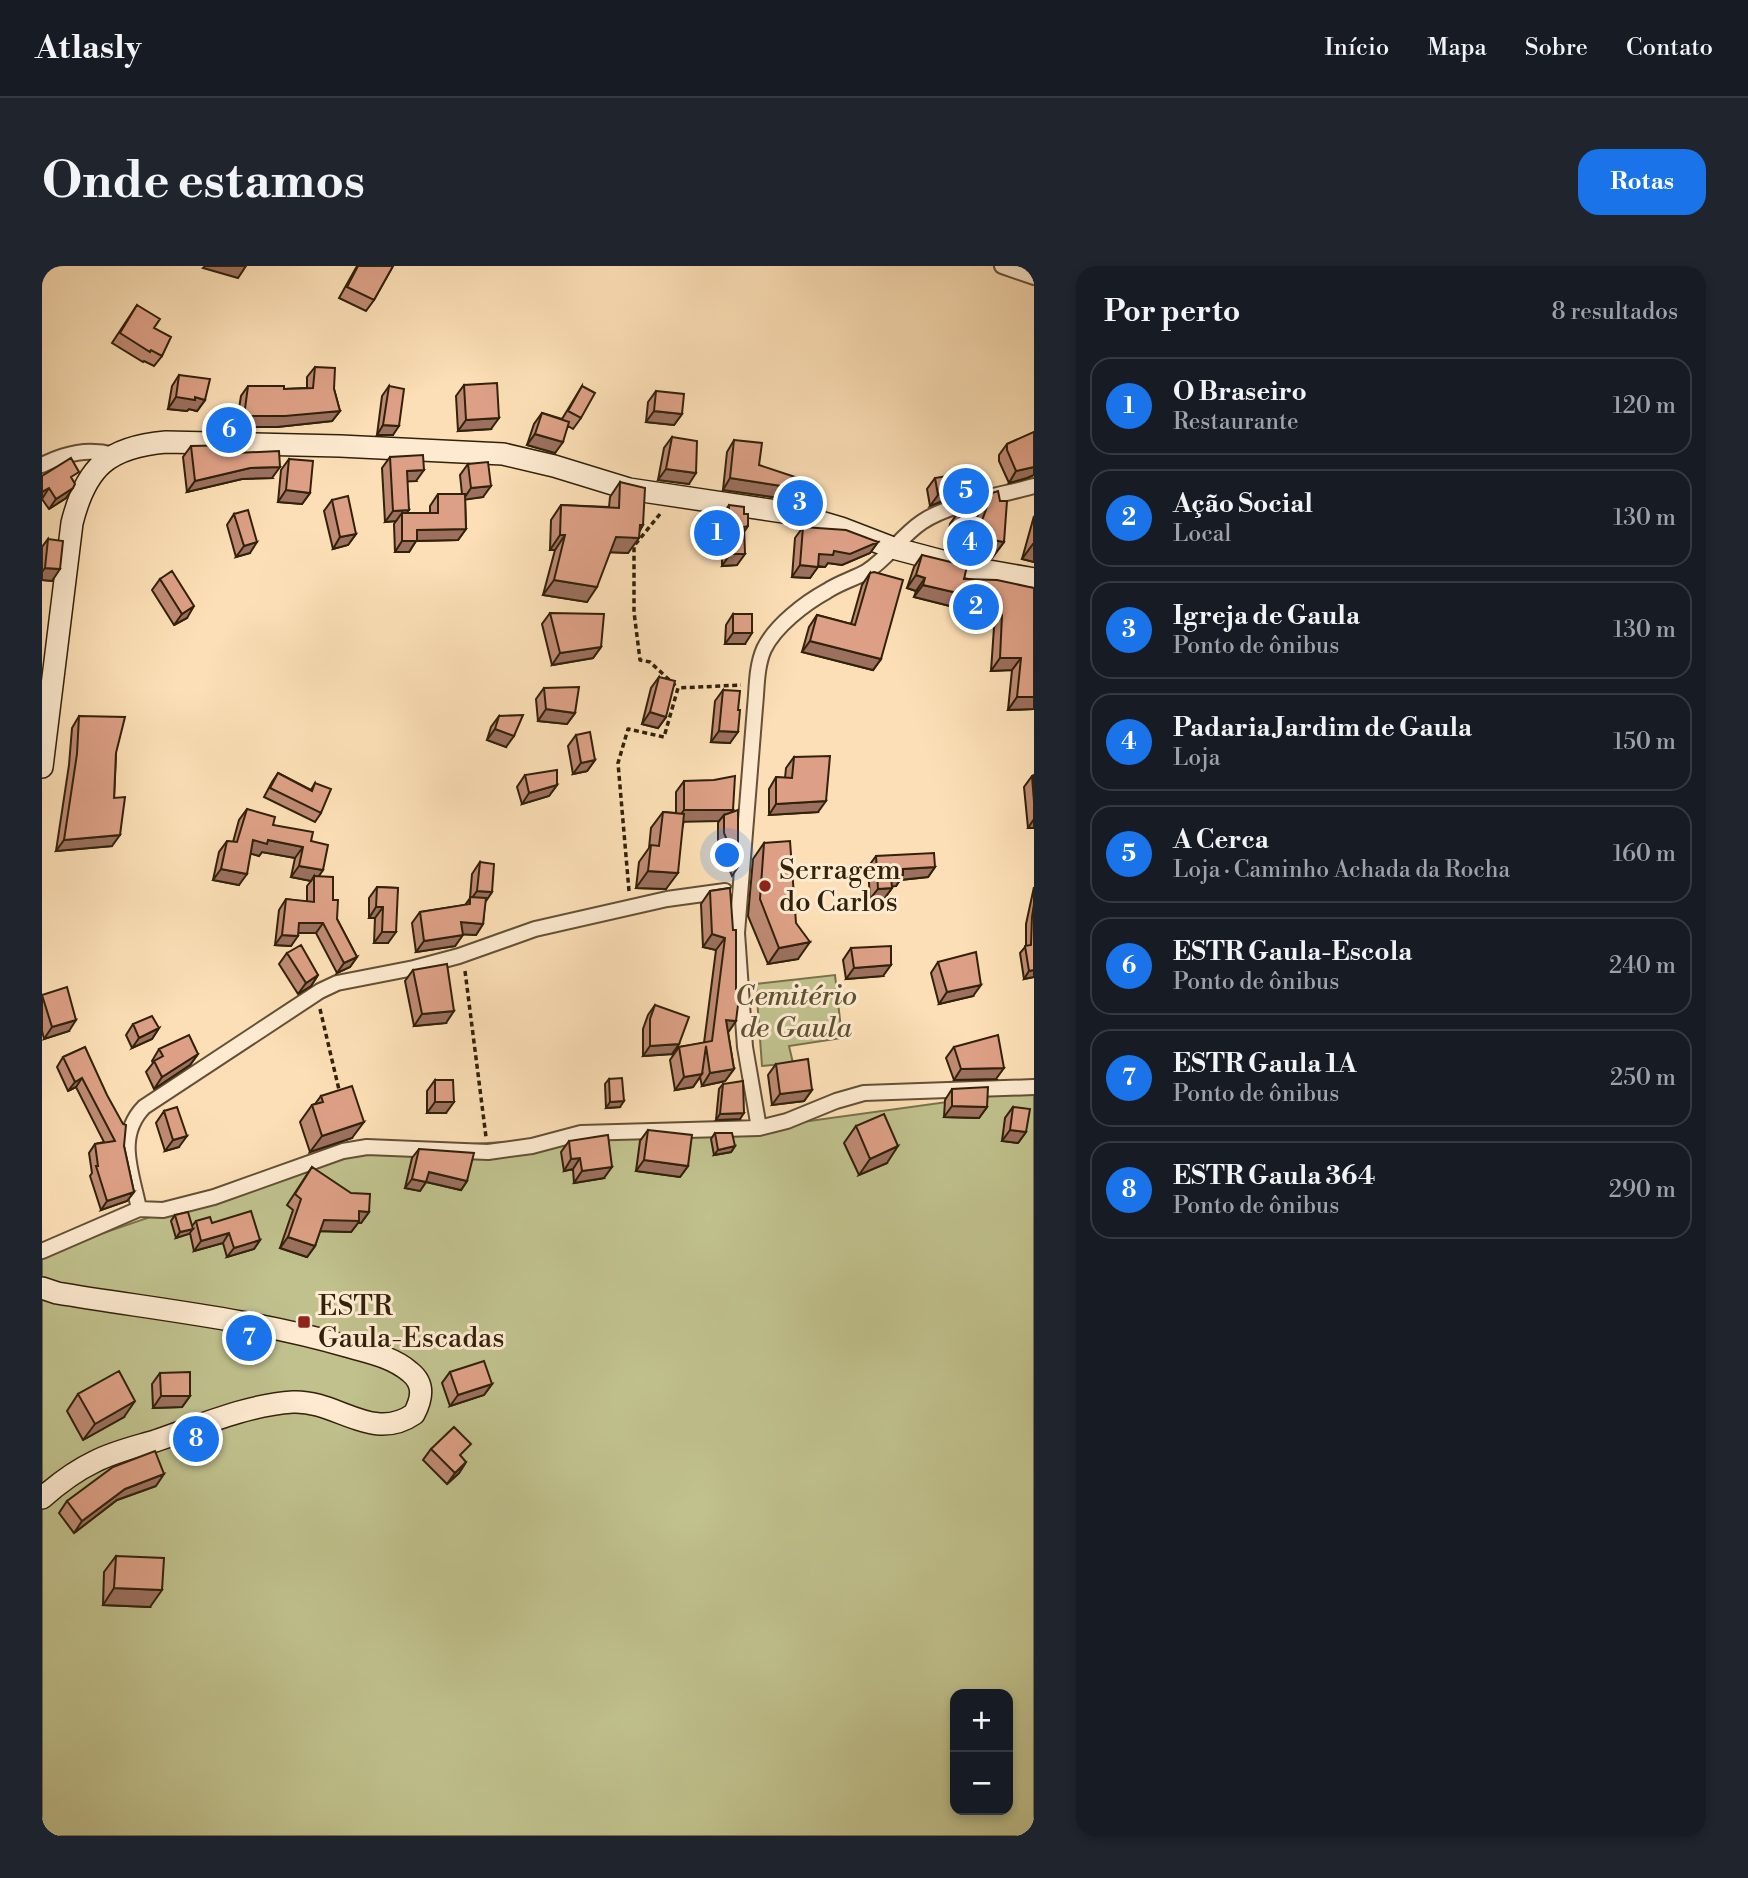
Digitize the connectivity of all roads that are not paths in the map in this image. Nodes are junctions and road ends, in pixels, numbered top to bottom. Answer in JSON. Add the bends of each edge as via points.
{"nodes":[{"id":1,"x":1002,"y":266,"type":"edge"},
{"id":2,"x":1034,"y":277,"type":"edge"},
{"id":3,"x":114,"y":455,"type":"junction"},
{"id":4,"x":42,"y":465,"type":"edge"},
{"id":5,"x":1034,"y":486,"type":"edge"},
{"id":6,"x":893,"y":548,"type":"junction"},
{"id":7,"x":1034,"y":579,"type":"edge"},
{"id":8,"x":42,"y":767,"type":"edge"},
{"id":9,"x":741,"y":888,"type":"junction"},
{"id":10,"x":1034,"y":1087,"type":"edge"},
{"id":11,"x":759,"y":1128,"type":"junction"},
{"id":12,"x":139,"y":1209,"type":"junction"},
{"id":13,"x":42,"y":1251,"type":"edge"},
{"id":14,"x":42,"y":1288,"type":"edge"},
{"id":15,"x":42,"y":1498,"type":"edge"}],
"edges":[{"from":1,"to":2,"type":"street"},
{"from":3,"to":4,"type":"street","via":[[89,450]]},
{"from":3,"to":6,"type":"main road","via":[[138,444],[166,442],[503,454],[629,489],[790,513]]},
{"from":3,"to":8,"type":"main road","via":[[86,481],[72,523]]},
{"from":5,"to":6,"type":"street","via":[[934,514]]},
{"from":6,"to":7,"type":"main road"},
{"from":6,"to":9,"type":"street","via":[[877,564],[825,592],[778,630],[765,649],[757,684]]},
{"from":9,"to":11,"type":"street","via":[[739,970],[745,1047]]},
{"from":9,"to":12,"type":"street","via":[[667,899],[536,929],[463,955],[353,978],[316,994],[134,1117],[127,1149]]},
{"from":10,"to":11,"type":"street","via":[[864,1093]]},
{"from":11,"to":12,"type":"street","via":[[581,1133],[488,1152],[368,1146],[214,1197],[163,1210]]},
{"from":12,"to":13,"type":"street"},
{"from":14,"to":15,"type":"main road","via":[[324,1340],[383,1356],[412,1373],[420,1382],[422,1396],[415,1414],[393,1425],[378,1426],[295,1402],[231,1415],[95,1461]]}]}
